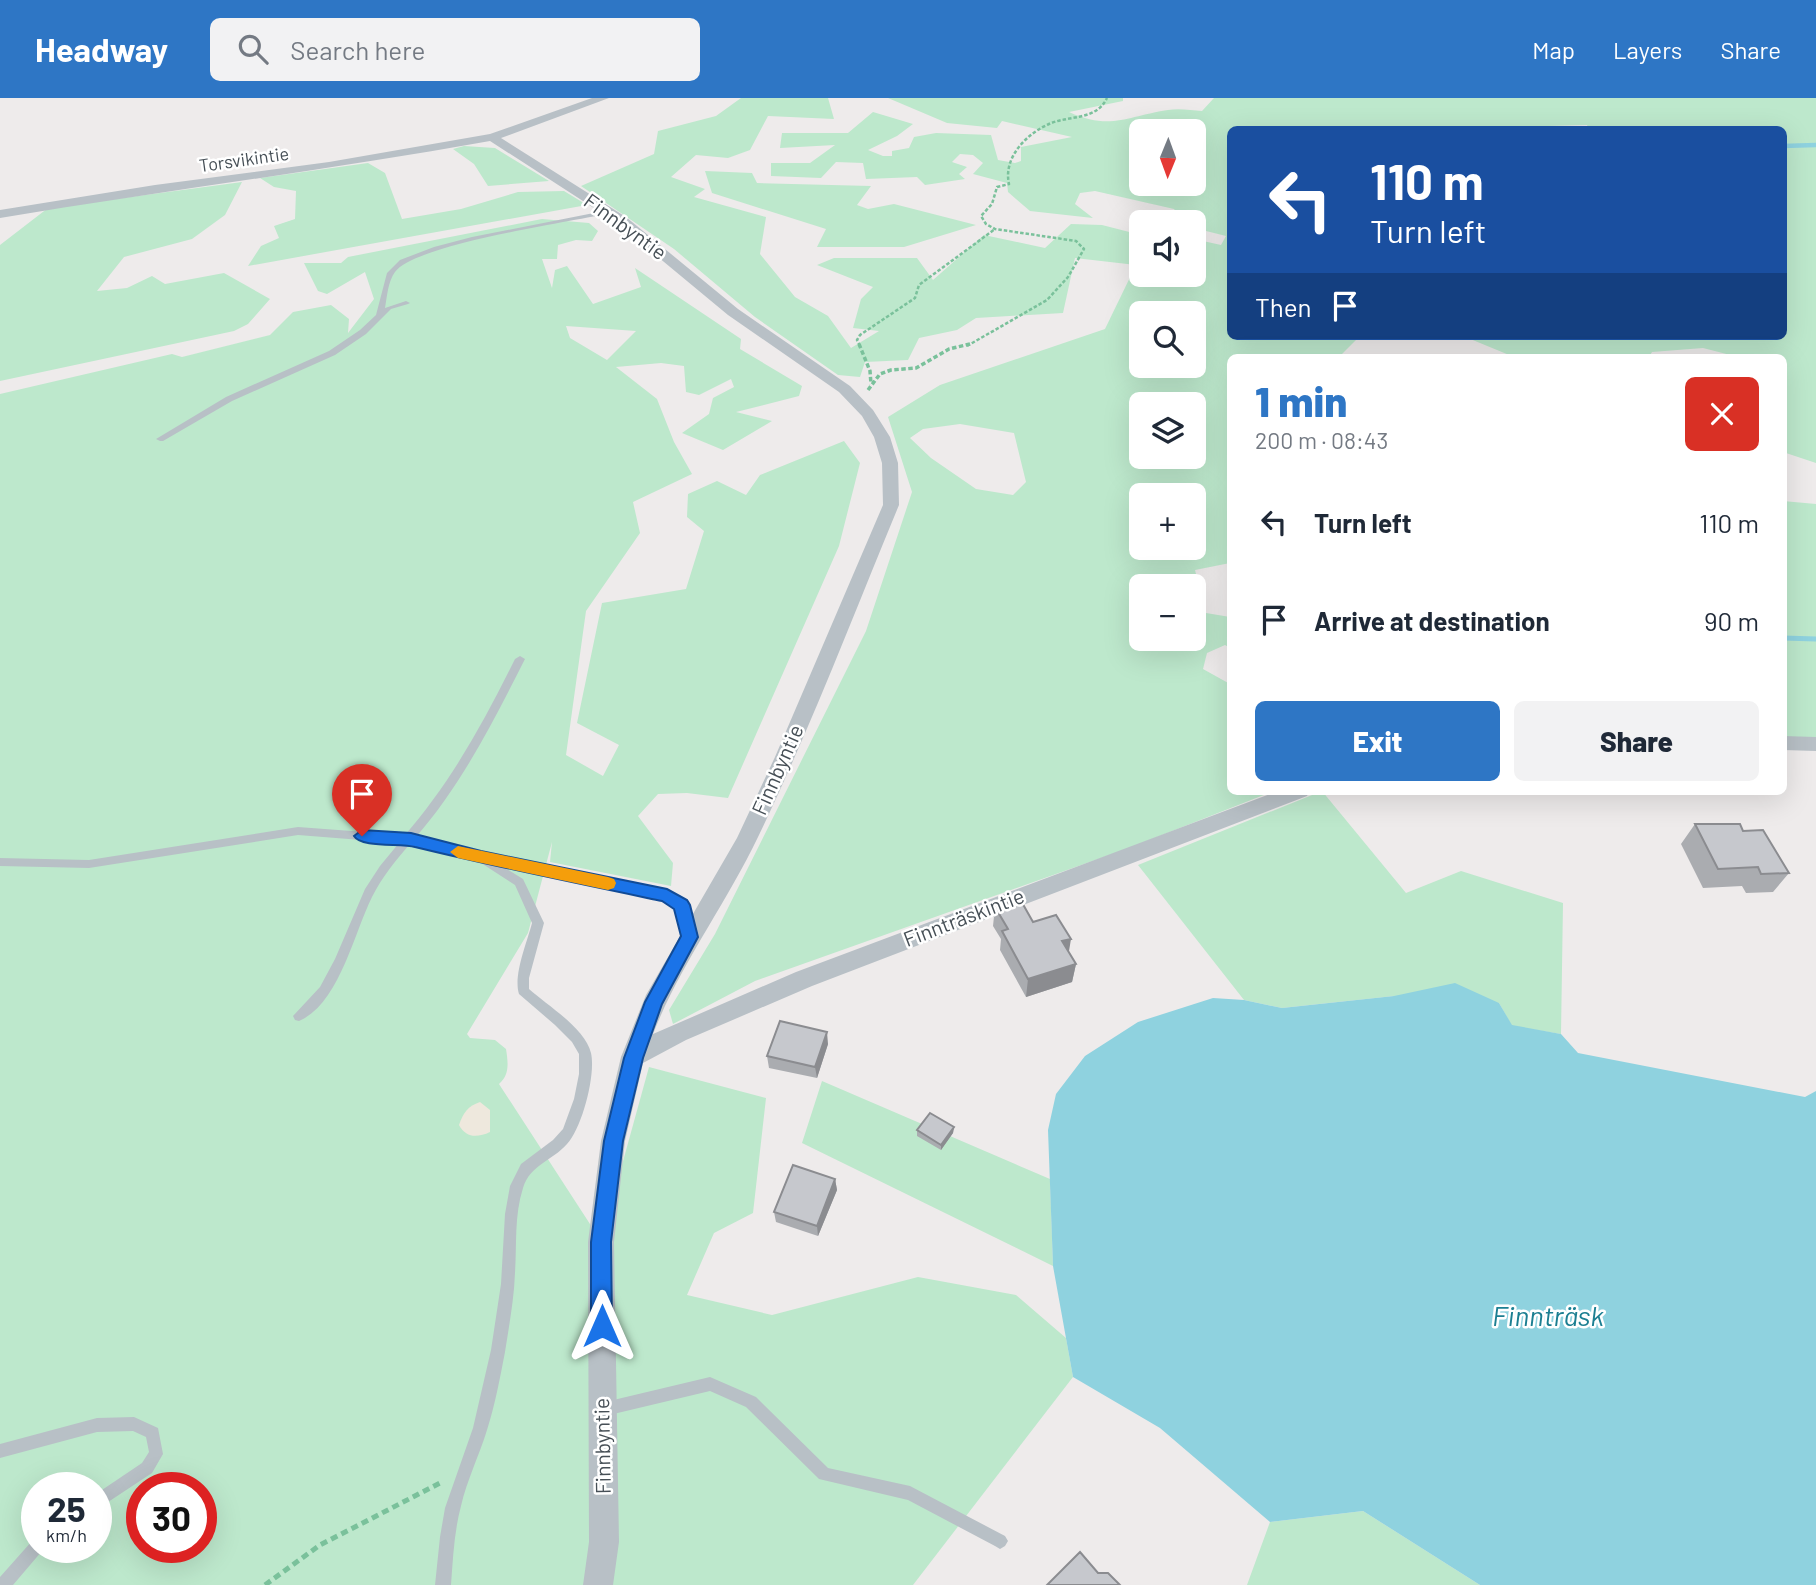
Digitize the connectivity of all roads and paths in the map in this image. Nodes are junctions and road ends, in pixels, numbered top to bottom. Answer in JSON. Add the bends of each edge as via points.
{"nodes":[{"id":1,"x":603,"y":98,"type":"edge"},
{"id":2,"x":1107,"y":98,"type":"edge"},
{"id":3,"x":492,"y":137,"type":"junction"},
{"id":4,"x":609,"y":212,"type":"junction"},
{"id":5,"x":0,"y":214,"type":"edge"},
{"id":6,"x":995,"y":229,"type":"junction"},
{"id":7,"x":406,"y":303,"type":"dead end"},
{"id":8,"x":379,"y":316,"type":"junction"},
{"id":9,"x":865,"y":394,"type":"junction"},
{"id":10,"x":160,"y":439,"type":"dead end"},
{"id":11,"x":520,"y":659,"type":"dead end"},
{"id":12,"x":1787,"y":743,"type":"edge"},
{"id":13,"x":1816,"y":744,"type":"edge"},
{"id":14,"x":1289,"y":795,"type":"edge"},
{"id":15,"x":411,"y":840,"type":"junction"},
{"id":16,"x":481,"y":858,"type":"junction"},
{"id":17,"x":0,"y":862,"type":"edge"},
{"id":18,"x":690,"y":937,"type":"junction"},
{"id":19,"x":299,"y":1016,"type":"dead end"},
{"id":20,"x":634,"y":1058,"type":"junction"},
{"id":21,"x":602,"y":1410,"type":"junction"},
{"id":22,"x":0,"y":1451,"type":"edge"},
{"id":23,"x":464,"y":1471,"type":"junction"},
{"id":24,"x":112,"y":1492,"type":"edge"},
{"id":25,"x":1000,"y":1541,"type":"dead end"},
{"id":26,"x":22,"y":1563,"type":"edge"},
{"id":27,"x":3,"y":1585,"type":"edge"},
{"id":28,"x":265,"y":1585,"type":"edge"},
{"id":29,"x":443,"y":1585,"type":"edge"},
{"id":30,"x":598,"y":1585,"type":"edge"}],
"edges":[{"from":1,"to":3,"type":"street","name":"Torsvikintie"},
{"from":2,"to":6,"type":"path","via":[[1100,109],[1088,115],[1053,122],[1030,134],[1013,154],[1006,176],[1009,184],[997,187],[992,204],[981,216]]},
{"from":3,"to":4,"type":"street","name":"Finnbyntie"},
{"from":3,"to":5,"type":"street","name":"Torsvikintie"},
{"from":4,"to":8,"type":"lane","via":[[472,239],[402,261],[390,273]]},
{"from":4,"to":9,"type":"street","name":"Finnbyntie","via":[[732,312]]},
{"from":6,"to":9,"type":"path","via":[[919,285],[915,298],[860,335],[857,340],[870,371]]},
{"from":6,"to":9,"type":"path","via":[[1076,241],[1084,249],[1047,300],[916,368],[880,374]]},
{"from":7,"to":8,"type":"lane"},
{"from":8,"to":10,"type":"lane","via":[[332,352],[229,399]]},
{"from":9,"to":18,"type":"street","name":"Finnbyntie","via":[[892,463],[891,505],[785,757],[746,840]]},
{"from":11,"to":15,"type":"lane","via":[[472,754]]},
{"from":12,"to":13,"type":"street"},
{"from":14,"to":20,"type":"street","name":"Finnträskintie","via":[[804,979],[678,1033]]},
{"from":15,"to":16,"type":"lane"},
{"from":15,"to":17,"type":"lane","via":[[298,831],[89,864]]},
{"from":15,"to":19,"type":"lane","via":[[393,855],[369,892],[337,971],[312,1007]]},
{"from":16,"to":18,"type":"lane","via":[[667,895],[682,905]]},
{"from":16,"to":23,"type":"lane","via":[[519,882],[538,923],[523,991],[575,1033],[585,1052],[585,1076],[564,1139],[530,1164],[513,1197],[500,1330],[484,1416]]},
{"from":18,"to":20,"type":"street","name":"Finnbyntie","via":[[654,1002]]},
{"from":20,"to":21,"type":"street","name":"Finnbyntie","via":[[613,1141],[601,1242]]},
{"from":21,"to":25,"type":"lane","via":[[710,1384],[751,1402],[824,1474],[910,1493]]},
{"from":21,"to":30,"type":"street","name":"Finnbyntie","via":[[604,1542]]},
{"from":22,"to":24,"type":"lane","via":[[97,1425],[134,1424],[153,1433],[156,1454],[147,1468]]},
{"from":23,"to":28,"type":"path","via":[[320,1545]]},
{"from":23,"to":29,"type":"lane","via":[[450,1520]]},
{"from":26,"to":27,"type":"lane"}]}
